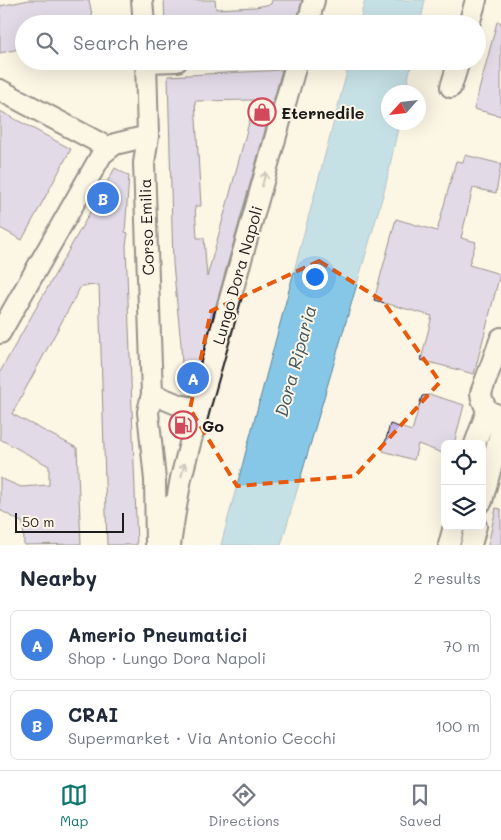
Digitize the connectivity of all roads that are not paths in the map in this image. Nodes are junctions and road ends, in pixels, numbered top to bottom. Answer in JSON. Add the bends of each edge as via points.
{"nodes":[{"id":1,"x":142,"y":0,"type":"edge"},
{"id":2,"x":314,"y":0,"type":"edge"},
{"id":3,"x":476,"y":0,"type":"edge"},
{"id":4,"x":143,"y":15,"type":"edge"},
{"id":5,"x":310,"y":15,"type":"edge"},
{"id":6,"x":472,"y":15,"type":"edge"},
{"id":7,"x":146,"y":70,"type":"edge"},
{"id":8,"x":294,"y":70,"type":"edge"},
{"id":9,"x":456,"y":70,"type":"edge"},
{"id":10,"x":451,"y":87,"type":"dead end"},
{"id":11,"x":0,"y":90,"type":"edge"},
{"id":12,"x":148,"y":136,"type":"junction"},
{"id":13,"x":109,"y":148,"type":"junction"},
{"id":14,"x":0,"y":333,"type":"edge"},
{"id":15,"x":500,"y":346,"type":"edge"},
{"id":16,"x":492,"y":381,"type":"edge"},
{"id":17,"x":152,"y":394,"type":"junction"},
{"id":18,"x":199,"y":409,"type":"junction"},
{"id":19,"x":494,"y":414,"type":"edge"},
{"id":20,"x":501,"y":430,"type":"edge"},
{"id":21,"x":478,"y":440,"type":"edge"},
{"id":22,"x":486,"y":486,"type":"edge"},
{"id":23,"x":174,"y":518,"type":"junction"},
{"id":24,"x":453,"y":530,"type":"edge"},
{"id":25,"x":475,"y":530,"type":"edge"},
{"id":26,"x":156,"y":545,"type":"edge"},
{"id":27,"x":170,"y":545,"type":"edge"},
{"id":28,"x":449,"y":545,"type":"edge"},
{"id":29,"x":471,"y":545,"type":"edge"}],
"edges":[{"from":1,"to":4,"type":"street"},
{"from":2,"to":5,"type":"street"},
{"from":3,"to":6,"type":"street"},
{"from":7,"to":12,"type":"street","name":"Corso Emilia"},
{"from":18,"to":8,"type":"street","name":"Lungo Dora Napoli","one_way":true},
{"from":9,"to":10,"type":"street"},
{"from":11,"to":13,"type":"street"},
{"from":12,"to":13,"type":"street"},
{"from":12,"to":17,"type":"street","name":"Corso Emilia","via":[[144,164]]},
{"from":13,"to":14,"type":"street","via":[[92,168]]},
{"from":15,"to":16,"type":"street"},
{"from":16,"to":19,"type":"street","via":[[482,399]]},
{"from":17,"to":18,"type":"street"},
{"from":17,"to":23,"type":"street","name":"Corso Emilia","via":[[160,410],[166,488]]},
{"from":17,"to":26,"type":"street","name":"Corso Emilia","via":[[148,412],[155,480]]},
{"from":23,"to":18,"type":"street","name":"Lungo Dora Napoli","one_way":true},
{"from":19,"to":21,"type":"street"},
{"from":20,"to":22,"type":"street"},
{"from":23,"to":27,"type":"street","name":"Corso Emilia"},
{"from":24,"to":28,"type":"street"},
{"from":25,"to":29,"type":"street"}]}
